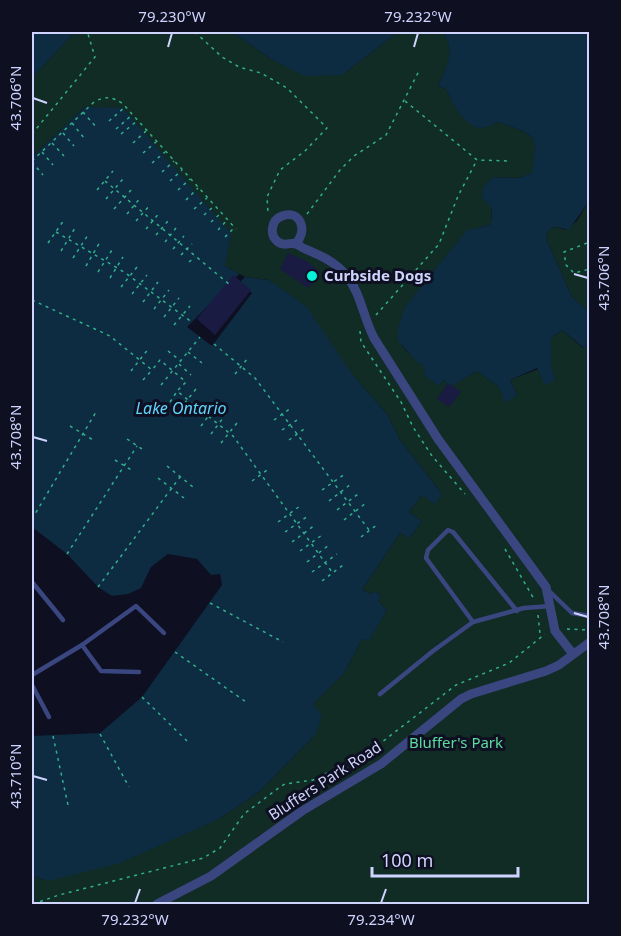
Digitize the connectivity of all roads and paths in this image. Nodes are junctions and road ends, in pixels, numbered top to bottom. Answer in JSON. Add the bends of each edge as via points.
{"nodes":[{"id":1,"x":91,"y":32,"type":"edge"},
{"id":2,"x":195,"y":32,"type":"edge"},
{"id":3,"x":419,"y":71,"type":"dead end"},
{"id":4,"x":405,"y":100,"type":"junction"},
{"id":5,"x":126,"y":107,"type":"junction"},
{"id":6,"x":83,"y":112,"type":"junction"},
{"id":7,"x":133,"y":115,"type":"junction"},
{"id":8,"x":138,"y":120,"type":"junction"},
{"id":9,"x":109,"y":121,"type":"dead end"},
{"id":10,"x":72,"y":123,"type":"junction"},
{"id":11,"x":96,"y":127,"type":"dead end"},
{"id":12,"x":116,"y":129,"type":"dead end"},
{"id":13,"x":147,"y":130,"type":"junction"},
{"id":14,"x":62,"y":132,"type":"junction"},
{"id":15,"x":32,"y":134,"type":"edge"},
{"id":16,"x":121,"y":134,"type":"dead end"},
{"id":17,"x":84,"y":138,"type":"dead end"},
{"id":18,"x":156,"y":141,"type":"junction"},
{"id":19,"x":51,"y":142,"type":"junction"},
{"id":20,"x":133,"y":143,"type":"dead end"},
{"id":21,"x":74,"y":146,"type":"dead end"},
{"id":22,"x":42,"y":151,"type":"junction"},
{"id":23,"x":165,"y":151,"type":"junction"},
{"id":24,"x":143,"y":153,"type":"dead end"},
{"id":25,"x":64,"y":156,"type":"dead end"},
{"id":26,"x":174,"y":160,"type":"junction"},
{"id":27,"x":477,"y":160,"type":"junction"},
{"id":28,"x":32,"y":161,"type":"edge"},
{"id":29,"x":509,"y":161,"type":"dead end"},
{"id":30,"x":152,"y":163,"type":"dead end"},
{"id":31,"x":53,"y":165,"type":"dead end"},
{"id":32,"x":182,"y":170,"type":"junction"},
{"id":33,"x":112,"y":171,"type":"dead end"},
{"id":34,"x":162,"y":172,"type":"dead end"},
{"id":35,"x":43,"y":175,"type":"dead end"},
{"id":36,"x":190,"y":178,"type":"junction"},
{"id":37,"x":123,"y":179,"type":"dead end"},
{"id":38,"x":105,"y":181,"type":"junction"},
{"id":39,"x":170,"y":181,"type":"dead end"},
{"id":40,"x":133,"y":188,"type":"dead end"},
{"id":41,"x":199,"y":188,"type":"junction"},
{"id":42,"x":115,"y":189,"type":"junction"},
{"id":43,"x":97,"y":190,"type":"dead end"},
{"id":44,"x":178,"y":190,"type":"dead end"},
{"id":45,"x":125,"y":197,"type":"junction"},
{"id":46,"x":141,"y":197,"type":"dead end"},
{"id":47,"x":207,"y":197,"type":"junction"},
{"id":48,"x":106,"y":199,"type":"dead end"},
{"id":49,"x":186,"y":200,"type":"dead end"},
{"id":50,"x":150,"y":204,"type":"dead end"},
{"id":51,"x":134,"y":205,"type":"junction"},
{"id":52,"x":214,"y":205,"type":"junction"},
{"id":53,"x":114,"y":209,"type":"dead end"},
{"id":54,"x":195,"y":209,"type":"dead end"},
{"id":55,"x":160,"y":212,"type":"dead end"},
{"id":56,"x":144,"y":213,"type":"junction"},
{"id":57,"x":222,"y":213,"type":"junction"},
{"id":58,"x":127,"y":214,"type":"dead end"},
{"id":59,"x":204,"y":215,"type":"dead end"},
{"id":60,"x":64,"y":220,"type":"dead end"},
{"id":61,"x":153,"y":220,"type":"junction"},
{"id":62,"x":228,"y":220,"type":"junction"},
{"id":63,"x":136,"y":221,"type":"dead end"},
{"id":64,"x":168,"y":221,"type":"dead end"},
{"id":65,"x":274,"y":221,"type":"junction"},
{"id":66,"x":211,"y":222,"type":"dead end"},
{"id":67,"x":301,"y":222,"type":"junction"},
{"id":68,"x":75,"y":228,"type":"dead end"},
{"id":69,"x":162,"y":228,"type":"junction"},
{"id":70,"x":176,"y":228,"type":"dead end"},
{"id":71,"x":146,"y":229,"type":"dead end"},
{"id":72,"x":218,"y":230,"type":"dead end"},
{"id":73,"x":56,"y":232,"type":"junction"},
{"id":74,"x":88,"y":235,"type":"dead end"},
{"id":75,"x":156,"y":235,"type":"dead end"},
{"id":76,"x":171,"y":235,"type":"junction"},
{"id":77,"x":184,"y":236,"type":"dead end"},
{"id":78,"x":225,"y":237,"type":"dead end"},
{"id":79,"x":68,"y":239,"type":"junction"},
{"id":80,"x":590,"y":240,"type":"edge"},
{"id":81,"x":100,"y":242,"type":"dead end"},
{"id":82,"x":165,"y":242,"type":"dead end"},
{"id":83,"x":179,"y":242,"type":"junction"},
{"id":84,"x":48,"y":243,"type":"dead end"},
{"id":85,"x":587,"y":243,"type":"junction"},
{"id":86,"x":192,"y":244,"type":"dead end"},
{"id":87,"x":295,"y":244,"type":"junction"},
{"id":88,"x":81,"y":247,"type":"junction"},
{"id":89,"x":173,"y":249,"type":"dead end"},
{"id":90,"x":187,"y":249,"type":"junction"},
{"id":91,"x":112,"y":250,"type":"dead end"},
{"id":92,"x":61,"y":251,"type":"dead end"},
{"id":93,"x":590,"y":251,"type":"edge"},
{"id":94,"x":93,"y":254,"type":"junction"},
{"id":95,"x":182,"y":255,"type":"dead end"},
{"id":96,"x":195,"y":256,"type":"junction"},
{"id":97,"x":123,"y":257,"type":"dead end"},
{"id":98,"x":73,"y":258,"type":"dead end"},
{"id":99,"x":105,"y":261,"type":"junction"},
{"id":100,"x":189,"y":262,"type":"dead end"},
{"id":101,"x":86,"y":266,"type":"dead end"},
{"id":102,"x":137,"y":267,"type":"dead end"},
{"id":103,"x":117,"y":268,"type":"junction"},
{"id":104,"x":590,"y":269,"type":"edge"},
{"id":105,"x":98,"y":272,"type":"dead end"},
{"id":106,"x":147,"y":275,"type":"dead end"},
{"id":107,"x":130,"y":277,"type":"junction"},
{"id":108,"x":110,"y":278,"type":"dead end"},
{"id":109,"x":158,"y":282,"type":"dead end"},
{"id":110,"x":141,"y":284,"type":"junction"},
{"id":111,"x":229,"y":284,"type":"dead end"},
{"id":112,"x":122,"y":287,"type":"dead end"},
{"id":113,"x":169,"y":290,"type":"dead end"},
{"id":114,"x":151,"y":292,"type":"junction"},
{"id":115,"x":132,"y":294,"type":"dead end"},
{"id":116,"x":179,"y":298,"type":"dead end"},
{"id":117,"x":32,"y":300,"type":"edge"},
{"id":118,"x":161,"y":300,"type":"junction"},
{"id":119,"x":143,"y":302,"type":"dead end"},
{"id":120,"x":190,"y":306,"type":"dead end"},
{"id":121,"x":172,"y":308,"type":"junction"},
{"id":122,"x":154,"y":309,"type":"dead end"},
{"id":123,"x":183,"y":315,"type":"junction"},
{"id":124,"x":164,"y":317,"type":"dead end"},
{"id":125,"x":372,"y":320,"type":"dead end"},
{"id":126,"x":193,"y":323,"type":"dead end"},
{"id":127,"x":174,"y":325,"type":"dead end"},
{"id":128,"x":200,"y":337,"type":"dead end"},
{"id":129,"x":214,"y":344,"type":"dead end"},
{"id":130,"x":149,"y":348,"type":"dead end"},
{"id":131,"x":168,"y":351,"type":"dead end"},
{"id":132,"x":188,"y":352,"type":"junction"},
{"id":133,"x":248,"y":358,"type":"dead end"},
{"id":134,"x":140,"y":360,"type":"junction"},
{"id":135,"x":181,"y":361,"type":"junction"},
{"id":136,"x":202,"y":363,"type":"dead end"},
{"id":137,"x":179,"y":364,"type":"junction"},
{"id":138,"x":242,"y":366,"type":"junction"},
{"id":139,"x":131,"y":370,"type":"dead end"},
{"id":140,"x":152,"y":370,"type":"junction"},
{"id":141,"x":173,"y":371,"type":"junction"},
{"id":142,"x":235,"y":374,"type":"dead end"},
{"id":143,"x":191,"y":375,"type":"dead end"},
{"id":144,"x":143,"y":380,"type":"dead end"},
{"id":145,"x":161,"y":385,"type":"dead end"},
{"id":146,"x":196,"y":389,"type":"dead end"},
{"id":147,"x":177,"y":391,"type":"junction"},
{"id":148,"x":188,"y":399,"type":"junction"},
{"id":149,"x":170,"y":402,"type":"dead end"},
{"id":150,"x":216,"y":406,"type":"dead end"},
{"id":151,"x":291,"y":408,"type":"dead end"},
{"id":152,"x":180,"y":409,"type":"dead end"},
{"id":153,"x":96,"y":412,"type":"dead end"},
{"id":154,"x":283,"y":413,"type":"junction"},
{"id":155,"x":226,"y":414,"type":"dead end"},
{"id":156,"x":208,"y":416,"type":"junction"},
{"id":157,"x":300,"y":418,"type":"dead end"},
{"id":158,"x":274,"y":420,"type":"dead end"},
{"id":159,"x":237,"y":423,"type":"dead end"},
{"id":160,"x":218,"y":424,"type":"junction"},
{"id":161,"x":291,"y":424,"type":"junction"},
{"id":162,"x":70,"y":426,"type":"dead end"},
{"id":163,"x":201,"y":426,"type":"dead end"},
{"id":164,"x":307,"y":426,"type":"dead end"},
{"id":165,"x":282,"y":430,"type":"dead end"},
{"id":166,"x":229,"y":433,"type":"junction"},
{"id":167,"x":298,"y":433,"type":"junction"},
{"id":168,"x":83,"y":434,"type":"junction"},
{"id":169,"x":211,"y":434,"type":"dead end"},
{"id":170,"x":127,"y":439,"type":"dead end"},
{"id":171,"x":93,"y":440,"type":"dead end"},
{"id":172,"x":289,"y":440,"type":"dead end"},
{"id":173,"x":220,"y":443,"type":"dead end"},
{"id":174,"x":137,"y":446,"type":"junction"},
{"id":175,"x":145,"y":451,"type":"dead end"},
{"id":176,"x":116,"y":460,"type":"dead end"},
{"id":177,"x":125,"y":466,"type":"junction"},
{"id":178,"x":167,"y":466,"type":"dead end"},
{"id":179,"x":270,"y":468,"type":"dead end"},
{"id":180,"x":133,"y":471,"type":"dead end"},
{"id":181,"x":261,"y":474,"type":"junction"},
{"id":182,"x":345,"y":474,"type":"dead end"},
{"id":183,"x":180,"y":477,"type":"junction"},
{"id":184,"x":158,"y":478,"type":"dead end"},
{"id":185,"x":252,"y":481,"type":"dead end"},
{"id":186,"x":334,"y":482,"type":"junction"},
{"id":187,"x":351,"y":484,"type":"dead end"},
{"id":188,"x":193,"y":487,"type":"dead end"},
{"id":189,"x":171,"y":488,"type":"junction"},
{"id":190,"x":322,"y":490,"type":"dead end"},
{"id":191,"x":342,"y":491,"type":"junction"},
{"id":192,"x":358,"y":494,"type":"dead end"},
{"id":193,"x":184,"y":498,"type":"dead end"},
{"id":194,"x":330,"y":501,"type":"dead end"},
{"id":195,"x":349,"y":501,"type":"junction"},
{"id":196,"x":366,"y":503,"type":"dead end"},
{"id":197,"x":300,"y":506,"type":"dead end"},
{"id":198,"x":337,"y":510,"type":"dead end"},
{"id":199,"x":356,"y":511,"type":"junction"},
{"id":200,"x":290,"y":514,"type":"junction"},
{"id":201,"x":308,"y":516,"type":"dead end"},
{"id":202,"x":32,"y":519,"type":"edge"},
{"id":203,"x":344,"y":520,"type":"dead end"},
{"id":204,"x":278,"y":522,"type":"dead end"},
{"id":205,"x":296,"y":524,"type":"junction"},
{"id":206,"x":378,"y":524,"type":"dead end"},
{"id":207,"x":315,"y":525,"type":"dead end"},
{"id":208,"x":369,"y":530,"type":"junction"},
{"id":209,"x":285,"y":532,"type":"dead end"},
{"id":210,"x":304,"y":534,"type":"junction"},
{"id":211,"x":322,"y":535,"type":"dead end"},
{"id":212,"x":361,"y":537,"type":"dead end"},
{"id":213,"x":292,"y":542,"type":"dead end"},
{"id":214,"x":311,"y":544,"type":"junction"},
{"id":215,"x":329,"y":545,"type":"dead end"},
{"id":216,"x":300,"y":551,"type":"dead end"},
{"id":217,"x":318,"y":553,"type":"junction"},
{"id":218,"x":67,"y":554,"type":"dead end"},
{"id":219,"x":337,"y":554,"type":"dead end"},
{"id":220,"x":307,"y":562,"type":"dead end"},
{"id":221,"x":325,"y":563,"type":"junction"},
{"id":222,"x":343,"y":565,"type":"dead end"},
{"id":223,"x":312,"y":572,"type":"dead end"},
{"id":224,"x":332,"y":572,"type":"junction"},
{"id":225,"x":322,"y":581,"type":"dead end"},
{"id":226,"x":32,"y":582,"type":"edge"},
{"id":227,"x":98,"y":587,"type":"dead end"},
{"id":228,"x":546,"y":587,"type":"junction"},
{"id":229,"x":210,"y":603,"type":"dead end"},
{"id":230,"x":551,"y":606,"type":"junction"},
{"id":231,"x":517,"y":610,"type":"junction"},
{"id":232,"x":538,"y":613,"type":"dead end"},
{"id":233,"x":590,"y":616,"type":"edge"},
{"id":234,"x":63,"y":620,"type":"dead end"},
{"id":235,"x":473,"y":622,"type":"junction"},
{"id":236,"x":561,"y":629,"type":"dead end"},
{"id":237,"x":590,"y":630,"type":"edge"},
{"id":238,"x":164,"y":633,"type":"dead end"},
{"id":239,"x":548,"y":633,"type":"dead end"},
{"id":240,"x":541,"y":636,"type":"junction"},
{"id":241,"x":283,"y":642,"type":"dead end"},
{"id":242,"x":590,"y":642,"type":"edge"},
{"id":243,"x":82,"y":645,"type":"junction"},
{"id":244,"x":175,"y":652,"type":"dead end"},
{"id":245,"x":573,"y":654,"type":"junction"},
{"id":246,"x":139,"y":672,"type":"dead end"},
{"id":247,"x":32,"y":675,"type":"edge"},
{"id":248,"x":32,"y":685,"type":"edge"},
{"id":249,"x":380,"y":694,"type":"dead end"},
{"id":250,"x":142,"y":697,"type":"dead end"},
{"id":251,"x":246,"y":702,"type":"dead end"},
{"id":252,"x":49,"y":717,"type":"dead end"},
{"id":253,"x":100,"y":734,"type":"dead end"},
{"id":254,"x":53,"y":736,"type":"dead end"},
{"id":255,"x":188,"y":742,"type":"dead end"},
{"id":256,"x":129,"y":787,"type":"dead end"},
{"id":257,"x":68,"y":805,"type":"dead end"},
{"id":258,"x":33,"y":904,"type":"edge"},
{"id":259,"x":157,"y":904,"type":"edge"}],
"edges":[{"from":1,"to":15,"type":"path","via":[[88,34],[95,57]]},
{"from":2,"to":65,"type":"path","via":[[222,57],[287,88],[327,128],[305,152],[280,170],[267,197],[267,212]]},
{"from":3,"to":4,"type":"path"},
{"from":4,"to":27,"type":"path"},
{"from":4,"to":67,"type":"path","via":[[386,135],[340,170]]},
{"from":5,"to":6,"type":"path","via":[[115,97],[103,97]]},
{"from":5,"to":7,"type":"path"},
{"from":5,"to":9,"type":"path"},
{"from":6,"to":10,"type":"path"},
{"from":6,"to":11,"type":"path"},
{"from":7,"to":8,"type":"path"},
{"from":7,"to":12,"type":"path"},
{"from":8,"to":13,"type":"path"},
{"from":8,"to":16,"type":"path"},
{"from":10,"to":14,"type":"path"},
{"from":10,"to":17,"type":"path"},
{"from":13,"to":18,"type":"path"},
{"from":13,"to":20,"type":"path"},
{"from":14,"to":19,"type":"path"},
{"from":14,"to":21,"type":"path"},
{"from":18,"to":23,"type":"path"},
{"from":18,"to":24,"type":"path"},
{"from":19,"to":22,"type":"path"},
{"from":19,"to":25,"type":"path"},
{"from":22,"to":28,"type":"path"},
{"from":22,"to":31,"type":"path"},
{"from":23,"to":26,"type":"path"},
{"from":23,"to":30,"type":"path"},
{"from":26,"to":32,"type":"path"},
{"from":26,"to":34,"type":"path"},
{"from":27,"to":29,"type":"path"},
{"from":27,"to":125,"type":"path","via":[[439,244]]},
{"from":28,"to":35,"type":"path"},
{"from":32,"to":36,"type":"path"},
{"from":32,"to":39,"type":"path"},
{"from":33,"to":38,"type":"path"},
{"from":36,"to":41,"type":"path"},
{"from":36,"to":44,"type":"path"},
{"from":37,"to":42,"type":"path"},
{"from":38,"to":42,"type":"path"},
{"from":38,"to":43,"type":"path"},
{"from":40,"to":45,"type":"path"},
{"from":41,"to":47,"type":"path"},
{"from":41,"to":49,"type":"path"},
{"from":42,"to":45,"type":"path"},
{"from":42,"to":48,"type":"path"},
{"from":45,"to":51,"type":"path"},
{"from":45,"to":53,"type":"path"},
{"from":46,"to":51,"type":"path"},
{"from":47,"to":52,"type":"path"},
{"from":47,"to":54,"type":"path"},
{"from":50,"to":56,"type":"path"},
{"from":51,"to":56,"type":"path"},
{"from":51,"to":58,"type":"path"},
{"from":52,"to":57,"type":"path"},
{"from":52,"to":59,"type":"path"},
{"from":55,"to":61,"type":"path"},
{"from":56,"to":61,"type":"path"},
{"from":56,"to":63,"type":"path"},
{"from":57,"to":62,"type":"path"},
{"from":57,"to":66,"type":"path"},
{"from":60,"to":73,"type":"path"},
{"from":61,"to":69,"type":"path"},
{"from":61,"to":71,"type":"path"},
{"from":62,"to":72,"type":"path"},
{"from":62,"to":78,"type":"path","via":[[235,228]]},
{"from":64,"to":69,"type":"path"},
{"from":65,"to":67,"type":"street","via":[[283,215]]},
{"from":65,"to":87,"type":"street","via":[[276,241],[285,246]]},
{"from":67,"to":87,"type":"street","via":[[301,238]]},
{"from":68,"to":79,"type":"path"},
{"from":69,"to":75,"type":"path"},
{"from":69,"to":76,"type":"path"},
{"from":70,"to":76,"type":"path"},
{"from":73,"to":79,"type":"path"},
{"from":73,"to":84,"type":"path"},
{"from":74,"to":88,"type":"path"},
{"from":76,"to":82,"type":"path"},
{"from":76,"to":83,"type":"path"},
{"from":77,"to":83,"type":"path"},
{"from":79,"to":88,"type":"path"},
{"from":79,"to":92,"type":"path"},
{"from":80,"to":85,"type":"path"},
{"from":81,"to":94,"type":"path"},
{"from":83,"to":89,"type":"path"},
{"from":83,"to":90,"type":"path"},
{"from":85,"to":93,"type":"path"},
{"from":85,"to":104,"type":"path","via":[[564,252],[566,265],[574,273]]},
{"from":86,"to":90,"type":"path"},
{"from":87,"to":228,"type":"street","via":[[327,259],[347,275],[359,296],[367,324],[438,439]]},
{"from":88,"to":94,"type":"path"},
{"from":88,"to":98,"type":"path"},
{"from":90,"to":95,"type":"path"},
{"from":90,"to":96,"type":"path"},
{"from":91,"to":99,"type":"path"},
{"from":94,"to":99,"type":"path"},
{"from":94,"to":101,"type":"path"},
{"from":96,"to":100,"type":"path"},
{"from":96,"to":111,"type":"path"},
{"from":97,"to":103,"type":"path"},
{"from":99,"to":103,"type":"path"},
{"from":99,"to":105,"type":"path"},
{"from":102,"to":107,"type":"path"},
{"from":103,"to":107,"type":"path"},
{"from":103,"to":108,"type":"path"},
{"from":106,"to":110,"type":"path"},
{"from":107,"to":110,"type":"path"},
{"from":107,"to":112,"type":"path"},
{"from":109,"to":114,"type":"path"},
{"from":110,"to":114,"type":"path"},
{"from":110,"to":115,"type":"path"},
{"from":113,"to":118,"type":"path"},
{"from":114,"to":118,"type":"path"},
{"from":114,"to":119,"type":"path"},
{"from":116,"to":121,"type":"path"},
{"from":117,"to":134,"type":"path","via":[[110,336]]},
{"from":118,"to":121,"type":"path"},
{"from":118,"to":122,"type":"path"},
{"from":120,"to":123,"type":"path"},
{"from":121,"to":123,"type":"path"},
{"from":121,"to":124,"type":"path"},
{"from":123,"to":126,"type":"path"},
{"from":123,"to":127,"type":"path"},
{"from":128,"to":132,"type":"path"},
{"from":129,"to":138,"type":"path"},
{"from":130,"to":134,"type":"path"},
{"from":131,"to":135,"type":"path"},
{"from":132,"to":135,"type":"path"},
{"from":132,"to":136,"type":"path"},
{"from":133,"to":138,"type":"path"},
{"from":134,"to":139,"type":"path"},
{"from":134,"to":140,"type":"path"},
{"from":135,"to":137,"type":"path"},
{"from":137,"to":141,"type":"path"},
{"from":137,"to":143,"type":"path"},
{"from":138,"to":142,"type":"path"},
{"from":138,"to":154,"type":"path"},
{"from":140,"to":141,"type":"path","via":[[160,360]]},
{"from":140,"to":144,"type":"path"},
{"from":141,"to":145,"type":"path"},
{"from":141,"to":147,"type":"path","via":[[186,382]]},
{"from":146,"to":148,"type":"path"},
{"from":147,"to":148,"type":"path"},
{"from":147,"to":149,"type":"path"},
{"from":148,"to":152,"type":"path"},
{"from":148,"to":156,"type":"path"},
{"from":150,"to":156,"type":"path"},
{"from":151,"to":154,"type":"path"},
{"from":153,"to":168,"type":"path"},
{"from":154,"to":158,"type":"path"},
{"from":154,"to":161,"type":"path"},
{"from":155,"to":160,"type":"path"},
{"from":156,"to":160,"type":"path"},
{"from":156,"to":163,"type":"path"},
{"from":157,"to":161,"type":"path"},
{"from":159,"to":166,"type":"path"},
{"from":160,"to":166,"type":"path"},
{"from":160,"to":169,"type":"path"},
{"from":161,"to":165,"type":"path"},
{"from":161,"to":167,"type":"path"},
{"from":162,"to":168,"type":"path"},
{"from":164,"to":167,"type":"path"},
{"from":166,"to":173,"type":"path"},
{"from":166,"to":181,"type":"path"},
{"from":167,"to":172,"type":"path"},
{"from":167,"to":186,"type":"path"},
{"from":168,"to":171,"type":"path"},
{"from":168,"to":202,"type":"path"},
{"from":170,"to":174,"type":"path"},
{"from":174,"to":175,"type":"path"},
{"from":174,"to":177,"type":"path"},
{"from":176,"to":177,"type":"path"},
{"from":177,"to":180,"type":"path"},
{"from":177,"to":218,"type":"path"},
{"from":178,"to":183,"type":"path"},
{"from":179,"to":181,"type":"path"},
{"from":181,"to":185,"type":"path"},
{"from":181,"to":200,"type":"path"},
{"from":182,"to":186,"type":"path"},
{"from":183,"to":188,"type":"path"},
{"from":183,"to":189,"type":"path"},
{"from":184,"to":189,"type":"path"},
{"from":186,"to":190,"type":"path"},
{"from":186,"to":191,"type":"path"},
{"from":187,"to":191,"type":"path"},
{"from":189,"to":193,"type":"path"},
{"from":189,"to":227,"type":"path"},
{"from":191,"to":194,"type":"path"},
{"from":191,"to":195,"type":"path"},
{"from":192,"to":195,"type":"path"},
{"from":195,"to":198,"type":"path"},
{"from":195,"to":199,"type":"path"},
{"from":196,"to":199,"type":"path"},
{"from":197,"to":200,"type":"path"},
{"from":199,"to":203,"type":"path"},
{"from":199,"to":208,"type":"path"},
{"from":200,"to":204,"type":"path"},
{"from":200,"to":205,"type":"path"},
{"from":201,"to":205,"type":"path"},
{"from":205,"to":209,"type":"path"},
{"from":205,"to":210,"type":"path"},
{"from":206,"to":208,"type":"path"},
{"from":207,"to":210,"type":"path"},
{"from":208,"to":212,"type":"path"},
{"from":210,"to":213,"type":"path"},
{"from":210,"to":214,"type":"path"},
{"from":211,"to":214,"type":"path"},
{"from":214,"to":216,"type":"path"},
{"from":214,"to":217,"type":"path"},
{"from":215,"to":217,"type":"path"},
{"from":217,"to":220,"type":"path"},
{"from":217,"to":221,"type":"path"},
{"from":219,"to":221,"type":"path"},
{"from":221,"to":223,"type":"path"},
{"from":221,"to":224,"type":"path"},
{"from":222,"to":224,"type":"path"},
{"from":224,"to":225,"type":"path"},
{"from":226,"to":234,"type":"lane"},
{"from":228,"to":230,"type":"street"},
{"from":228,"to":233,"type":"lane","via":[[566,608]]},
{"from":229,"to":241,"type":"path"},
{"from":230,"to":231,"type":"lane"},
{"from":230,"to":245,"type":"street","via":[[557,636]]},
{"from":231,"to":235,"type":"lane"},
{"from":231,"to":235,"type":"lane","via":[[448,530],[428,550],[426,558]]},
{"from":232,"to":240,"type":"path"},
{"from":235,"to":249,"type":"lane"},
{"from":236,"to":237,"type":"path"},
{"from":238,"to":243,"type":"lane","via":[[136,606]]},
{"from":239,"to":240,"type":"path"},
{"from":240,"to":258,"type":"path","via":[[509,663],[456,685],[369,752],[313,780],[280,787],[244,814],[220,848],[203,858]]},
{"from":242,"to":245,"type":"street","name":"Bluffers Park Road"},
{"from":243,"to":246,"type":"lane","via":[[101,671]]},
{"from":243,"to":247,"type":"lane"},
{"from":244,"to":251,"type":"path"},
{"from":245,"to":259,"type":"street","name":"Bluffers Park Road","via":[[546,671],[461,699],[381,765],[302,811],[211,876]]},
{"from":248,"to":252,"type":"lane"},
{"from":250,"to":255,"type":"path"},
{"from":253,"to":256,"type":"path"},
{"from":254,"to":257,"type":"path"}]}
